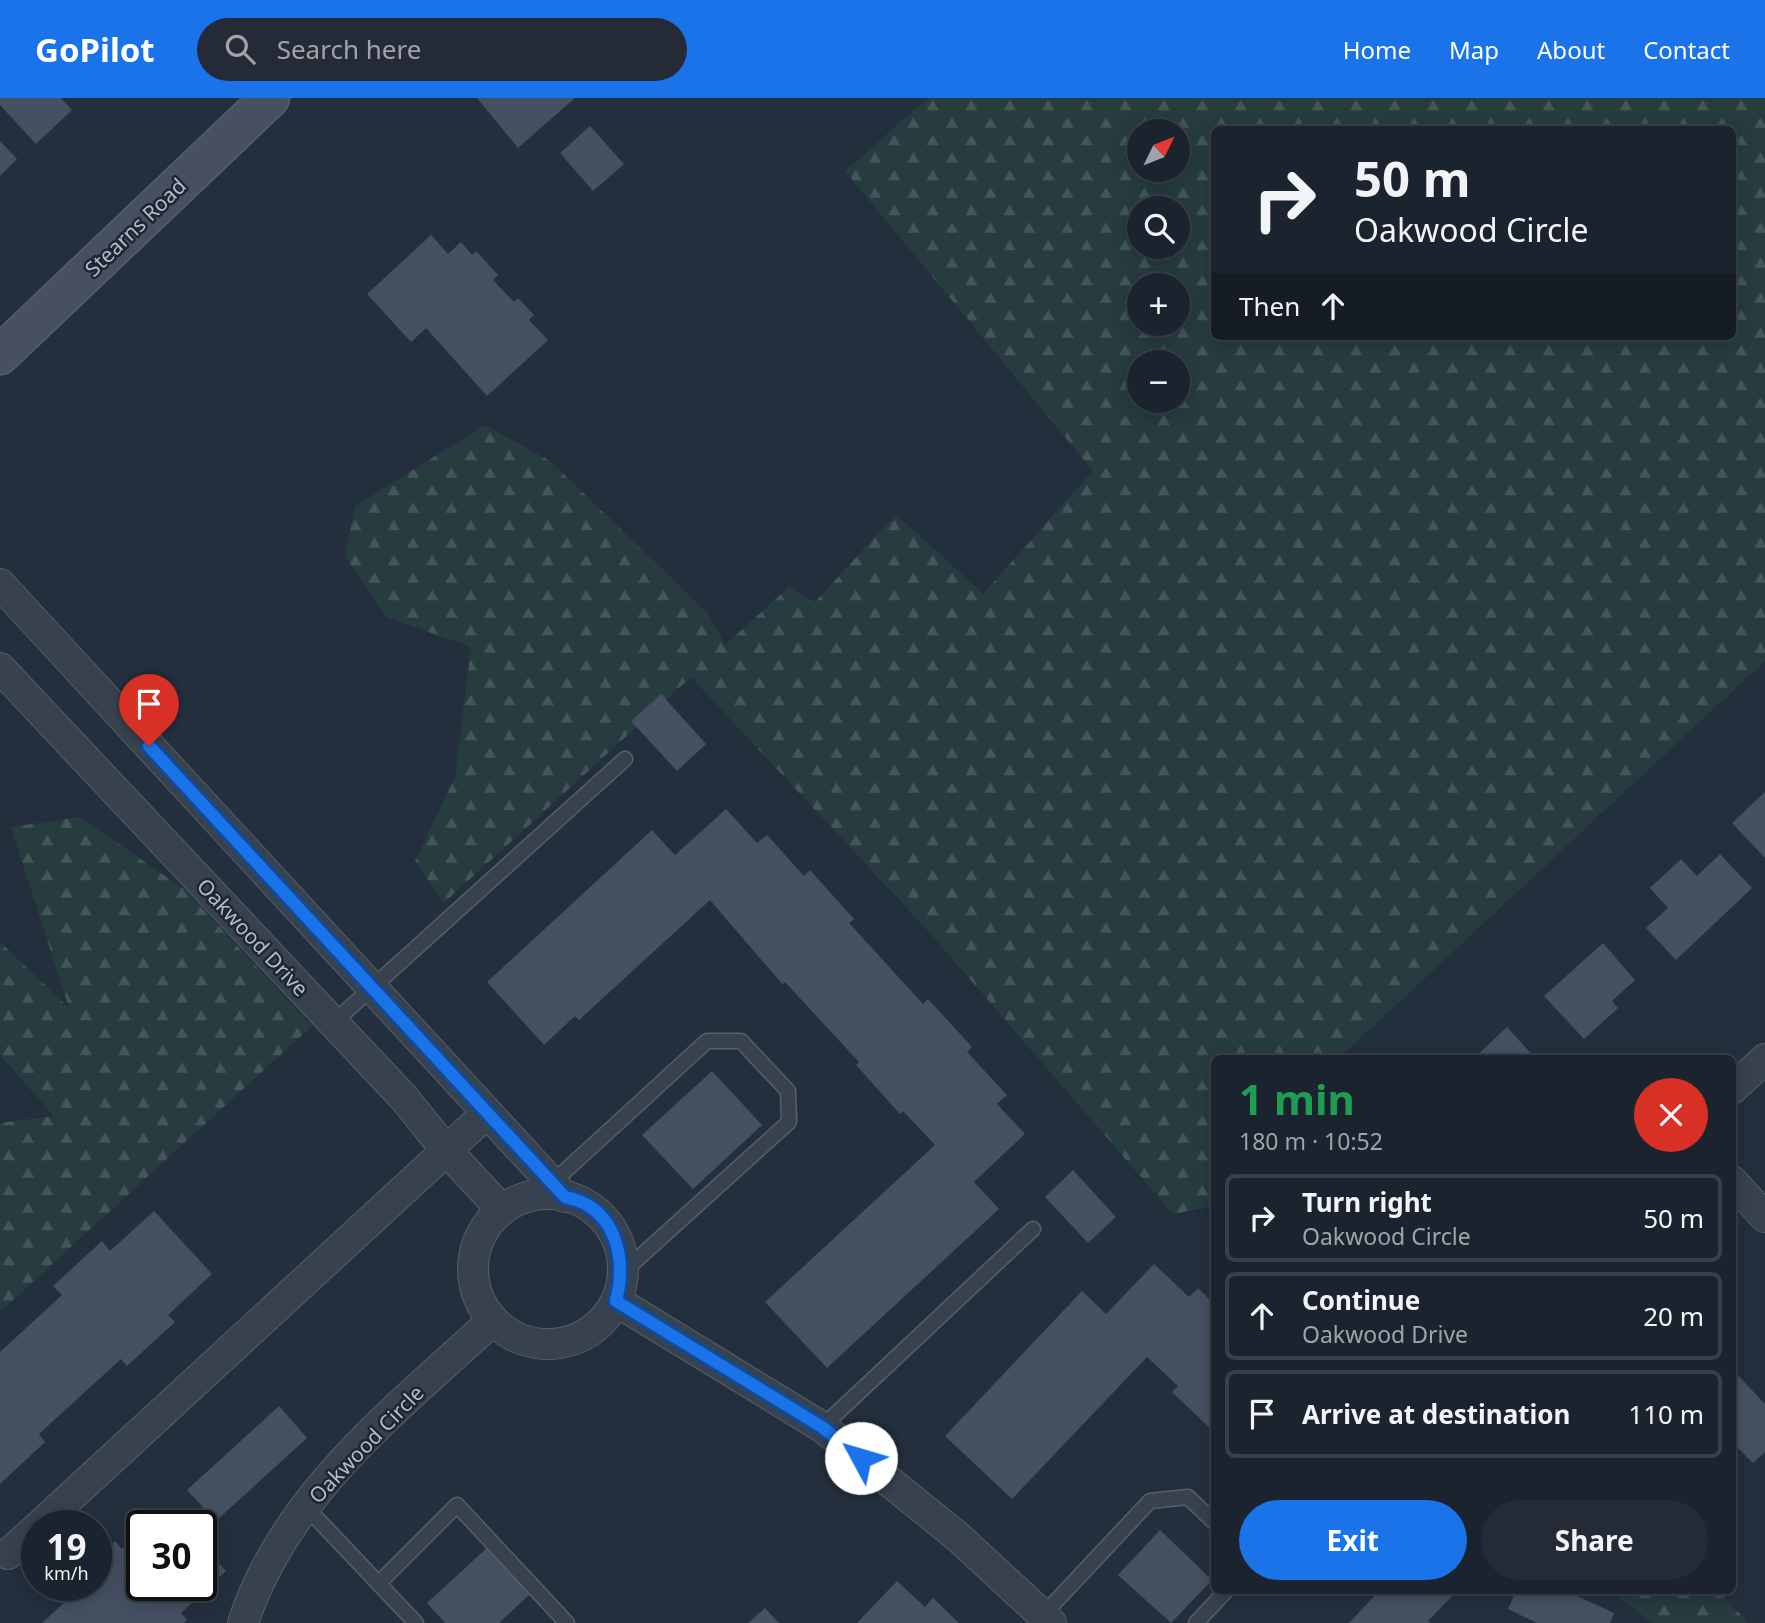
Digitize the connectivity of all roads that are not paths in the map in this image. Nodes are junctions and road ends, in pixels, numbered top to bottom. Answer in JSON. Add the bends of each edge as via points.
{"nodes":[{"id":1,"x":270,"y":98,"type":"edge"},
{"id":2,"x":0,"y":355,"type":"edge"},
{"id":3,"x":0,"y":584,"type":"edge"},
{"id":4,"x":0,"y":668,"type":"edge"},
{"id":5,"x":625,"y":759,"type":"dead end"},
{"id":6,"x":372,"y":988,"type":"junction"},
{"id":7,"x":333,"y":1023,"type":"junction"},
{"id":8,"x":1765,"y":1059,"type":"edge"},
{"id":9,"x":1736,"y":1085,"type":"edge"},
{"id":10,"x":487,"y":1113,"type":"junction"},
{"id":11,"x":446,"y":1150,"type":"junction"},
{"id":12,"x":1736,"y":1185,"type":"edge"},
{"id":13,"x":559,"y":1190,"type":"junction"},
{"id":14,"x":502,"y":1210,"type":"junction"},
{"id":15,"x":1765,"y":1217,"type":"edge"},
{"id":16,"x":1033,"y":1229,"type":"dead end"},
{"id":17,"x":619,"y":1287,"type":"junction"},
{"id":18,"x":494,"y":1320,"type":"junction"},
{"id":19,"x":822,"y":1427,"type":"junction"},
{"id":20,"x":305,"y":1506,"type":"junction"},
{"id":21,"x":56,"y":1510,"type":"edge"},
{"id":22,"x":1211,"y":1519,"type":"edge"},
{"id":23,"x":21,"y":1542,"type":"edge"},
{"id":24,"x":8,"y":1554,"type":"dead end"},
{"id":25,"x":379,"y":1583,"type":"junction"},
{"id":26,"x":1223,"y":1594,"type":"edge"},
{"id":27,"x":1047,"y":1619,"type":"edge"},
{"id":28,"x":243,"y":1623,"type":"edge"},
{"id":29,"x":416,"y":1623,"type":"edge"},
{"id":30,"x":567,"y":1623,"type":"edge"},
{"id":31,"x":1196,"y":1623,"type":"edge"}],
"edges":[{"from":1,"to":2,"type":"main road","name":"Stearns Road"},
{"from":3,"to":6,"type":"street"},
{"from":4,"to":7,"type":"street","name":"Oakwood Drive"},
{"from":5,"to":6,"type":"lane"},
{"from":6,"to":7,"type":"lane"},
{"from":6,"to":10,"type":"street"},
{"from":7,"to":11,"type":"street","name":"Oakwood Drive"},
{"from":8,"to":9,"type":"street"},
{"from":10,"to":11,"type":"street"},
{"from":10,"to":13,"type":"street"},
{"from":11,"to":14,"type":"street","name":"Oakwood Drive"},
{"from":11,"to":21,"type":"street"},
{"from":12,"to":15,"type":"street"},
{"from":13,"to":14,"type":"street","via":[[526,1197]]},
{"from":13,"to":17,"type":"street","via":[[595,1211],[612,1230],[621,1252]]},
{"from":13,"to":17,"type":"lane","via":[[707,1041],[741,1041],[788,1091],[789,1122]]},
{"from":14,"to":18,"type":"street","via":[[486,1226],[476,1248],[473,1272],[478,1297]]},
{"from":16,"to":19,"type":"lane"},
{"from":17,"to":18,"type":"street","via":[[602,1322],[582,1336],[558,1344],[533,1343],[510,1334]]},
{"from":17,"to":19,"type":"street"},
{"from":18,"to":20,"type":"street","name":"Oakwood Circle","via":[[359,1444]]},
{"from":19,"to":27,"type":"street","via":[[958,1537]]},
{"from":20,"to":25,"type":"lane"},
{"from":20,"to":28,"type":"street","name":"Oakwood Circle","via":[[272,1553]]},
{"from":22,"to":27,"type":"lane","via":[[1188,1497],[1150,1500]]},
{"from":23,"to":24,"type":"street"},
{"from":25,"to":29,"type":"lane"},
{"from":25,"to":30,"type":"lane","via":[[457,1505]]},
{"from":26,"to":31,"type":"lane"}]}
